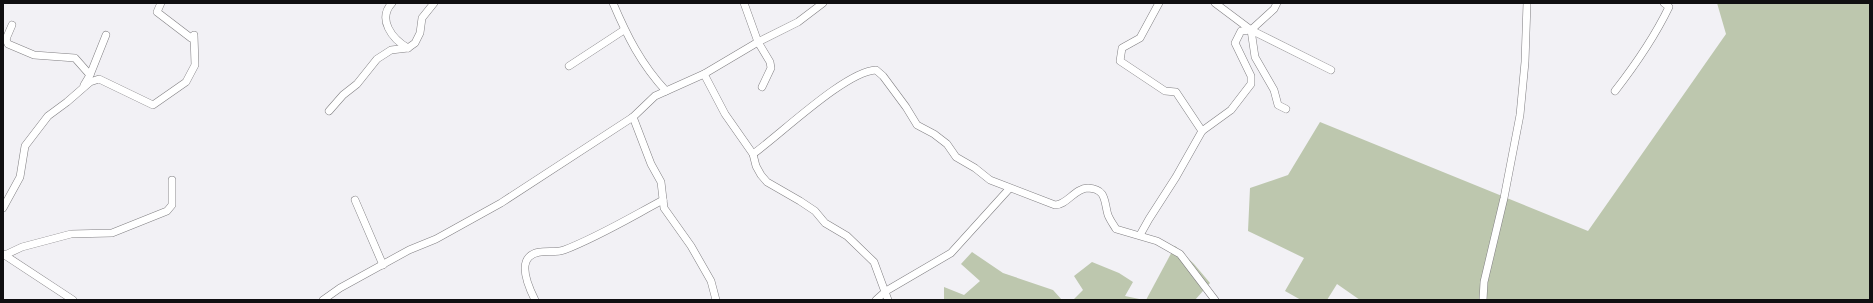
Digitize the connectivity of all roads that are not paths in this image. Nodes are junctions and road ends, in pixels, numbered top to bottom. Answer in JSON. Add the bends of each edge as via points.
{"nodes":[{"id":1,"x":161,"y":3,"type":"edge"},
{"id":2,"x":392,"y":3,"type":"edge"},
{"id":3,"x":434,"y":3,"type":"edge"},
{"id":4,"x":613,"y":3,"type":"edge"},
{"id":5,"x":744,"y":3,"type":"edge"},
{"id":6,"x":823,"y":3,"type":"edge"},
{"id":7,"x":1159,"y":3,"type":"edge"},
{"id":8,"x":1214,"y":3,"type":"edge"},
{"id":9,"x":1278,"y":3,"type":"edge"},
{"id":10,"x":1527,"y":3,"type":"edge"},
{"id":11,"x":1664,"y":3,"type":"edge"},
{"id":12,"x":12,"y":25,"type":"dead end"},
{"id":13,"x":624,"y":30,"type":"junction"},
{"id":14,"x":1250,"y":30,"type":"junction"},
{"id":15,"x":106,"y":35,"type":"dead end"},
{"id":16,"x":758,"y":42,"type":"junction"},
{"id":17,"x":408,"y":48,"type":"junction"},
{"id":18,"x":570,"y":66,"type":"dead end"},
{"id":19,"x":1331,"y":70,"type":"dead end"},
{"id":20,"x":704,"y":74,"type":"junction"},
{"id":21,"x":90,"y":75,"type":"junction"},
{"id":22,"x":762,"y":87,"type":"dead end"},
{"id":23,"x":82,"y":89,"type":"junction"},
{"id":24,"x":666,"y":91,"type":"junction"},
{"id":25,"x":1614,"y":91,"type":"dead end"},
{"id":26,"x":1286,"y":109,"type":"dead end"},
{"id":27,"x":329,"y":111,"type":"dead end"},
{"id":28,"x":633,"y":117,"type":"junction"},
{"id":29,"x":1202,"y":131,"type":"junction"},
{"id":30,"x":753,"y":154,"type":"junction"},
{"id":31,"x":172,"y":180,"type":"dead end"},
{"id":32,"x":1009,"y":189,"type":"junction"},
{"id":33,"x":355,"y":200,"type":"dead end"},
{"id":34,"x":663,"y":200,"type":"junction"},
{"id":35,"x":3,"y":208,"type":"edge"},
{"id":36,"x":1140,"y":235,"type":"junction"},
{"id":37,"x":4,"y":254,"type":"edge"},
{"id":38,"x":382,"y":265,"type":"junction"},
{"id":39,"x":886,"y":291,"type":"junction"},
{"id":40,"x":73,"y":300,"type":"edge"},
{"id":41,"x":323,"y":300,"type":"edge"},
{"id":42,"x":535,"y":300,"type":"edge"},
{"id":43,"x":716,"y":300,"type":"edge"},
{"id":44,"x":876,"y":300,"type":"edge"},
{"id":45,"x":888,"y":300,"type":"edge"},
{"id":46,"x":1215,"y":300,"type":"edge"},
{"id":47,"x":1484,"y":300,"type":"edge"}],
"edges":[{"from":1,"to":23,"type":"street","via":[[157,12],[191,38],[194,35],[196,66],[186,82],[153,105],[99,79]]},
{"from":2,"to":17,"type":"street","via":[[387,8],[388,28],[401,44]]},
{"from":3,"to":17,"type":"street","via":[[422,18],[420,33]]},
{"from":4,"to":13,"type":"street"},
{"from":5,"to":16,"type":"street"},
{"from":6,"to":16,"type":"street","via":[[798,22]]},
{"from":7,"to":29,"type":"street","via":[[1140,38],[1122,48],[1120,60],[1165,91],[1176,92]]},
{"from":8,"to":14,"type":"street"},
{"from":9,"to":14,"type":"street"},
{"from":10,"to":47,"type":"street","via":[[1520,116],[1484,282]]},
{"from":11,"to":25,"type":"street","via":[[1669,8],[1655,36]]},
{"from":12,"to":21,"type":"street","via":[[6,39],[8,44],[34,55],[75,58]]},
{"from":13,"to":18,"type":"street"},
{"from":13,"to":24,"type":"street","via":[[634,50]]},
{"from":14,"to":19,"type":"street"},
{"from":14,"to":26,"type":"street","via":[[1255,57],[1274,90],[1278,105]]},
{"from":14,"to":29,"type":"street","via":[[1241,31],[1235,43],[1251,76],[1251,84],[1231,110]]},
{"from":15,"to":21,"type":"street"},
{"from":16,"to":20,"type":"street"},
{"from":16,"to":22,"type":"street","via":[[772,68]]},
{"from":17,"to":27,"type":"street","via":[[391,50],[377,59],[357,84]]},
{"from":20,"to":24,"type":"street"},
{"from":20,"to":30,"type":"street","via":[[725,114]]},
{"from":21,"to":23,"type":"street"},
{"from":23,"to":35,"type":"street","via":[[48,116],[25,146],[20,176]]},
{"from":24,"to":28,"type":"street","via":[[655,96]]},
{"from":28,"to":34,"type":"street","via":[[651,164],[661,182]]},
{"from":28,"to":38,"type":"street","via":[[501,203]]},
{"from":29,"to":36,"type":"street"},
{"from":30,"to":32,"type":"street","via":[[841,85],[860,73],[876,70],[883,76],[917,125],[947,144],[956,157],[990,180]]},
{"from":30,"to":39,"type":"street","via":[[756,166],[767,182],[815,212],[825,223],[847,236],[874,262]]},
{"from":31,"to":37,"type":"street","via":[[172,205],[167,211],[112,232],[71,234]]},
{"from":32,"to":36,"type":"street","via":[[1055,205],[1061,204],[1084,188],[1094,189],[1100,192],[1106,202],[1108,215],[1116,229]]},
{"from":32,"to":39,"type":"street","via":[[950,253]]},
{"from":33,"to":38,"type":"street"},
{"from":34,"to":42,"type":"street","via":[[562,251],[539,252],[529,257],[525,264],[527,282]]},
{"from":34,"to":43,"type":"street","via":[[668,215],[711,281]]},
{"from":36,"to":46,"type":"street","via":[[1180,254]]},
{"from":37,"to":40,"type":"street"},
{"from":38,"to":41,"type":"street"},
{"from":39,"to":44,"type":"street"},
{"from":39,"to":45,"type":"street"}]}
